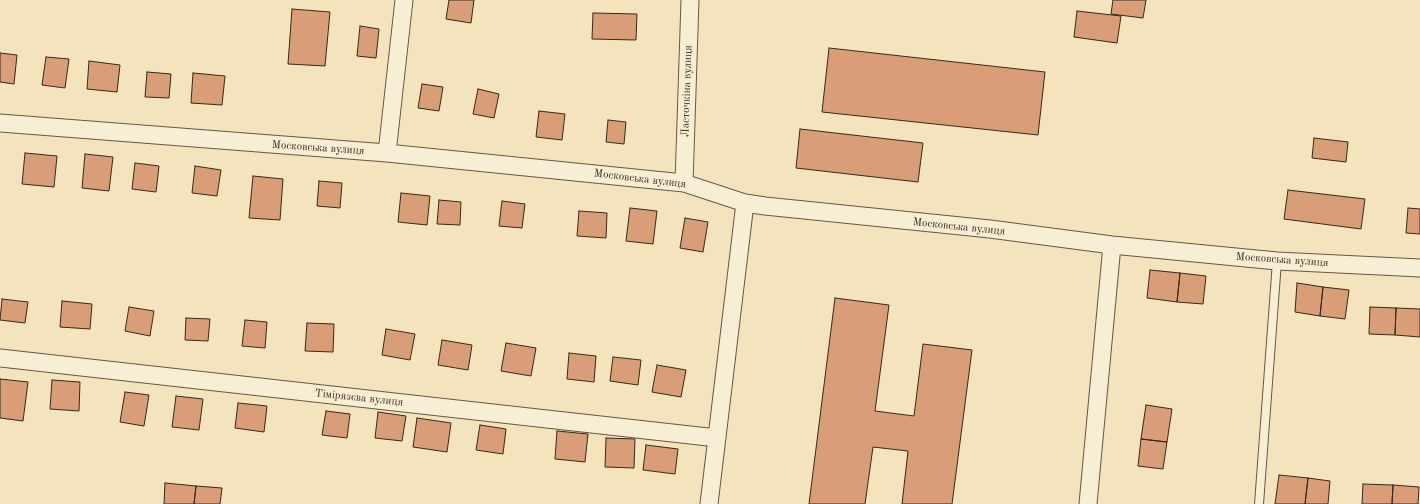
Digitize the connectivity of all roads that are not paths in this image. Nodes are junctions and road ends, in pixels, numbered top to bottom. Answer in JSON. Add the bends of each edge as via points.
{"nodes":[{"id":1,"x":404,"y":0,"type":"edge"},
{"id":2,"x":690,"y":0,"type":"edge"},
{"id":3,"x":0,"y":123,"type":"edge"},
{"id":4,"x":387,"y":153,"type":"junction"},
{"id":5,"x":684,"y":183,"type":"junction"},
{"id":6,"x":744,"y":202,"type":"junction"},
{"id":7,"x":1112,"y":245,"type":"junction"},
{"id":8,"x":1277,"y":261,"type":"junction"},
{"id":9,"x":1420,"y":268,"type":"edge"},
{"id":10,"x":0,"y":358,"type":"edge"},
{"id":11,"x":717,"y":438,"type":"junction"},
{"id":12,"x":709,"y":504,"type":"edge"},
{"id":13,"x":1088,"y":504,"type":"edge"},
{"id":14,"x":1259,"y":504,"type":"edge"}],
"edges":[{"from":1,"to":4,"type":"street"},
{"from":2,"to":5,"type":"street","name":"Ласточкіна вулиця"},
{"from":3,"to":4,"type":"street","name":"Московська вулиця"},
{"from":4,"to":5,"type":"street","name":"Московська вулиця"},
{"from":5,"to":6,"type":"street","name":"Московська вулиця"},
{"from":6,"to":7,"type":"street","name":"Московська вулиця"},
{"from":6,"to":11,"type":"street"},
{"from":7,"to":8,"type":"street","name":"Московська вулиця"},
{"from":7,"to":13,"type":"street"},
{"from":8,"to":9,"type":"street","name":"Московська вулиця"},
{"from":8,"to":14,"type":"lane"},
{"from":10,"to":11,"type":"street","name":"Тімірязєва вулиця"},
{"from":11,"to":12,"type":"street"}]}
